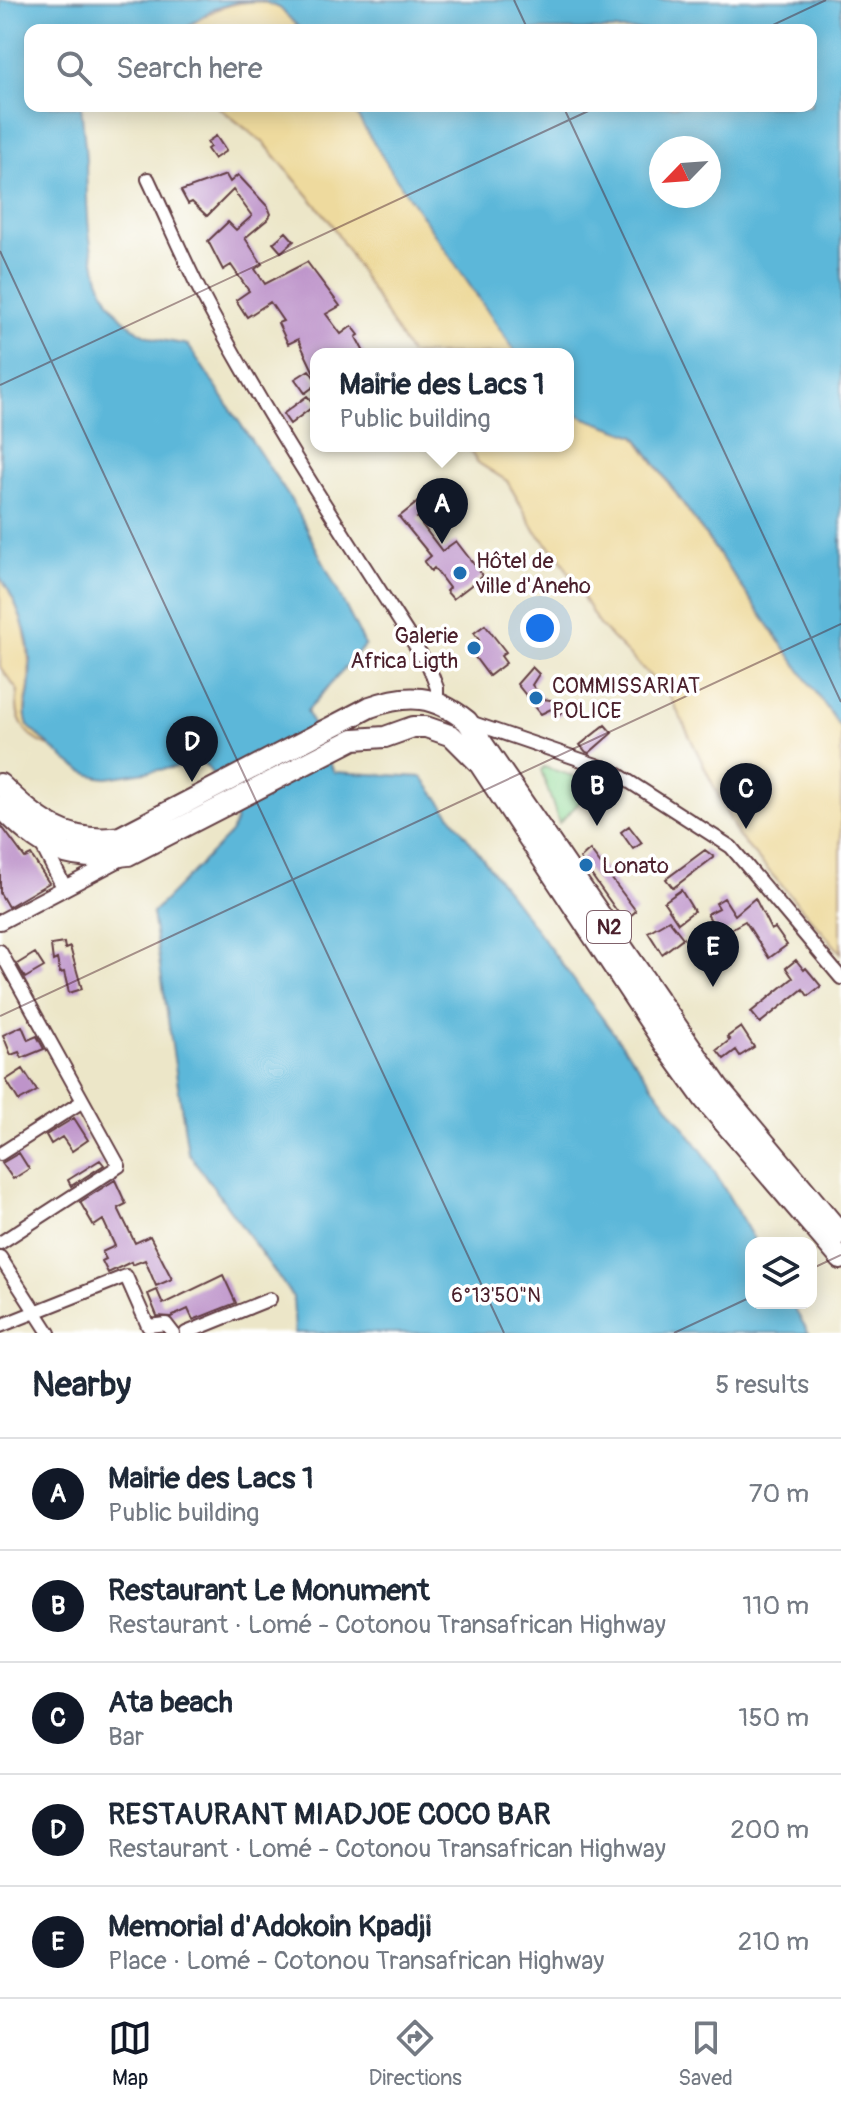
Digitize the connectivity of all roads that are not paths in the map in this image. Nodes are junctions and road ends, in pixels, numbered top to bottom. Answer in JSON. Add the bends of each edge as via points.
{"nodes":[{"id":1,"x":148,"y":179,"type":"dead end"},
{"id":2,"x":437,"y":701,"type":"junction"},
{"id":3,"x":467,"y":721,"type":"junction"},
{"id":4,"x":349,"y":730,"type":"junction"},
{"id":5,"x":0,"y":784,"type":"edge"},
{"id":6,"x":0,"y":806,"type":"edge"},
{"id":7,"x":42,"y":844,"type":"junction"},
{"id":8,"x":128,"y":855,"type":"junction"},
{"id":9,"x":64,"y":887,"type":"junction"},
{"id":10,"x":0,"y":922,"type":"edge"},
{"id":11,"x":0,"y":951,"type":"edge"},
{"id":12,"x":841,"y":978,"type":"edge"},
{"id":13,"x":83,"y":1101,"type":"junction"},
{"id":14,"x":0,"y":1154,"type":"edge"},
{"id":15,"x":841,"y":1234,"type":"edge"},
{"id":16,"x":0,"y":1243,"type":"edge"},
{"id":17,"x":0,"y":1257,"type":"edge"},
{"id":18,"x":841,"y":1259,"type":"edge"},
{"id":19,"x":270,"y":1299,"type":"dead end"},
{"id":20,"x":35,"y":1311,"type":"junction"},
{"id":21,"x":0,"y":1326,"type":"edge"},
{"id":22,"x":49,"y":1333,"type":"edge"},
{"id":23,"x":173,"y":1333,"type":"edge"},
{"id":24,"x":186,"y":1333,"type":"edge"}],
"edges":[{"from":1,"to":2,"type":"street","via":[[199,289],[246,371],[429,667]]},
{"from":2,"to":3,"type":"highway","number":"N2"},
{"from":2,"to":4,"type":"highway","number":"N2","via":[[391,699],[370,707]]},
{"from":3,"to":12,"type":"street","via":[[611,770],[731,847]]},
{"from":3,"to":15,"type":"highway","number":"N2","via":[[719,1088]]},
{"from":4,"to":5,"type":"highway","number":"N2","via":[[120,837],[103,840],[80,838],[42,821]]},
{"from":4,"to":8,"type":"highway","number":"N2","via":[[195,822]]},
{"from":4,"to":18,"type":"highway","number":"N2","via":[[385,737],[426,727],[465,747],[704,1099]]},
{"from":6,"to":7,"type":"highway","number":"N2"},
{"from":7,"to":8,"type":"highway","number":"N2","via":[[81,858]]},
{"from":7,"to":9,"type":"street"},
{"from":8,"to":9,"type":"street"},
{"from":9,"to":10,"type":"street"},
{"from":11,"to":13,"type":"street"},
{"from":13,"to":14,"type":"street"},
{"from":13,"to":16,"type":"street","via":[[119,1166]]},
{"from":17,"to":20,"type":"street"},
{"from":19,"to":24,"type":"street"},
{"from":20,"to":21,"type":"street"},
{"from":20,"to":22,"type":"street"},
{"from":20,"to":23,"type":"street","via":[[126,1276],[148,1326],[166,1324]]}]}
